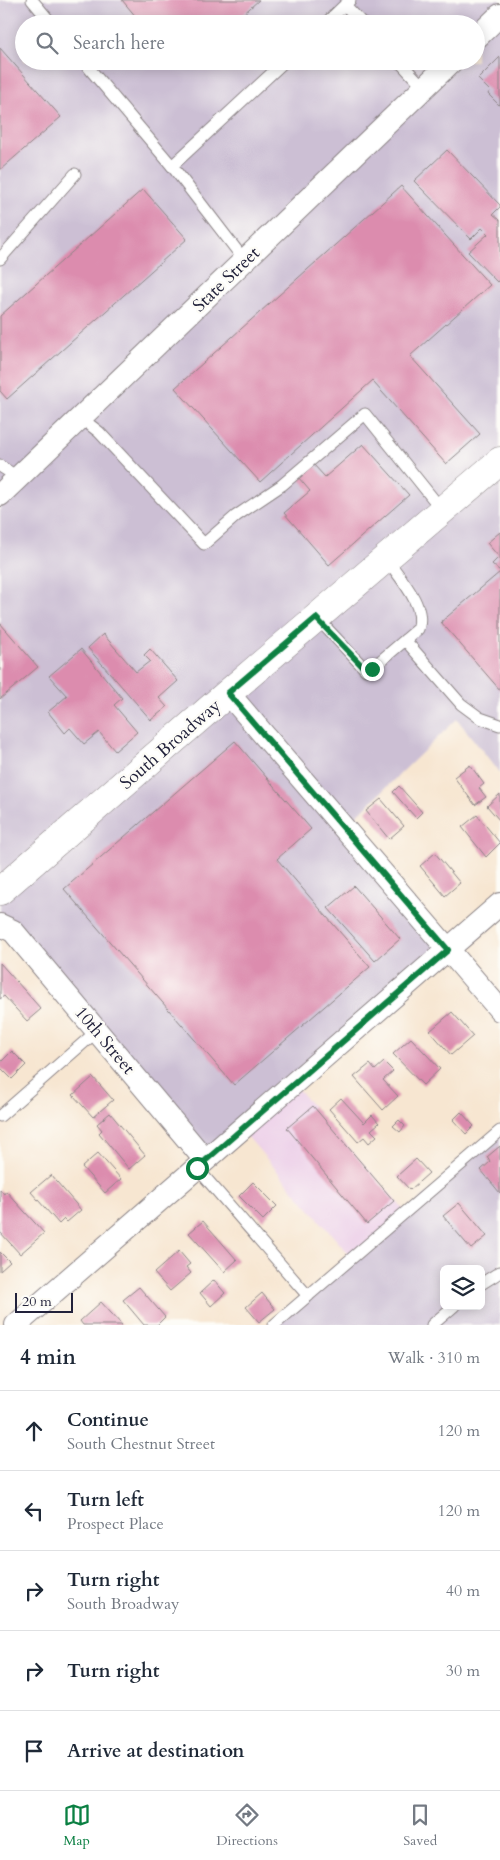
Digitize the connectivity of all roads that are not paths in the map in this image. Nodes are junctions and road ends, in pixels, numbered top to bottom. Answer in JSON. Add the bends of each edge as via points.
{"nodes":[{"id":1,"x":32,"y":0,"type":"edge"},
{"id":2,"x":348,"y":2,"type":"edge"},
{"id":3,"x":44,"y":15,"type":"edge"},
{"id":4,"x":334,"y":15,"type":"edge"},
{"id":5,"x":357,"y":15,"type":"edge"},
{"id":6,"x":500,"y":15,"type":"edge"},
{"id":7,"x":485,"y":29,"type":"edge"},
{"id":8,"x":91,"y":70,"type":"edge"},
{"id":9,"x":274,"y":70,"type":"edge"},
{"id":10,"x":407,"y":70,"type":"edge"},
{"id":11,"x":443,"y":70,"type":"edge"},
{"id":12,"x":424,"y":88,"type":"junction"},
{"id":13,"x":172,"y":166,"type":"junction"},
{"id":14,"x":75,"y":174,"type":"dead end"},
{"id":15,"x":0,"y":259,"type":"edge"},
{"id":16,"x":244,"y":261,"type":"junction"},
{"id":17,"x":81,"y":418,"type":"junction"},
{"id":18,"x":500,"y":461,"type":"edge"},
{"id":19,"x":0,"y":466,"type":"edge"},
{"id":20,"x":19,"y":478,"type":"junction"},
{"id":21,"x":0,"y":495,"type":"edge"},
{"id":22,"x":442,"y":510,"type":"junction"},
{"id":23,"x":386,"y":558,"type":"junction"},
{"id":24,"x":316,"y":618,"type":"junction"},
{"id":25,"x":405,"y":640,"type":"junction"},
{"id":26,"x":228,"y":693,"type":"junction"},
{"id":27,"x":500,"y":725,"type":"edge"},
{"id":28,"x":0,"y":891,"type":"edge"},
{"id":29,"x":500,"y":904,"type":"edge"},
{"id":30,"x":0,"y":925,"type":"edge"},
{"id":31,"x":448,"y":950,"type":"junction"},
{"id":32,"x":500,"y":1010,"type":"edge"},
{"id":33,"x":97,"y":1031,"type":"junction"},
{"id":34,"x":0,"y":1116,"type":"edge"},
{"id":35,"x":500,"y":1131,"type":"edge"},
{"id":36,"x":201,"y":1164,"type":"junction"},
{"id":37,"x":500,"y":1272,"type":"edge"},
{"id":38,"x":485,"y":1281,"type":"edge"},
{"id":39,"x":308,"y":1296,"type":"junction"},
{"id":40,"x":449,"y":1310,"type":"edge"},
{"id":41,"x":16,"y":1325,"type":"edge"},
{"id":42,"x":274,"y":1325,"type":"edge"},
{"id":43,"x":432,"y":1325,"type":"edge"}],
"edges":[{"from":1,"to":3,"type":"lane"},
{"from":2,"to":4,"type":"lane"},
{"from":2,"to":5,"type":"lane"},
{"from":6,"to":7,"type":"street"},
{"from":8,"to":13,"type":"lane"},
{"from":9,"to":13,"type":"lane"},
{"from":10,"to":12,"type":"lane"},
{"from":11,"to":12,"type":"street","name":"State Street"},
{"from":12,"to":16,"type":"street","name":"State Street"},
{"from":13,"to":16,"type":"lane"},
{"from":14,"to":15,"type":"lane"},
{"from":16,"to":17,"type":"street","name":"State Street"},
{"from":17,"to":20,"type":"street","name":"State Street"},
{"from":17,"to":22,"type":"lane","via":[[99,432],[204,544],[236,516],[282,485],[365,414]]},
{"from":18,"to":22,"type":"street","name":"South Broadway"},
{"from":19,"to":20,"type":"lane"},
{"from":20,"to":21,"type":"street","name":"State Street"},
{"from":22,"to":23,"type":"street","name":"South Broadway"},
{"from":23,"to":24,"type":"street","name":"South Broadway"},
{"from":23,"to":25,"type":"lane","via":[[418,606],[421,622],[418,630]]},
{"from":24,"to":25,"type":"lane","via":[[366,670],[372,669]]},
{"from":24,"to":26,"type":"street","name":"South Broadway"},
{"from":25,"to":27,"type":"lane","via":[[461,704],[480,718]]},
{"from":26,"to":28,"type":"street","name":"South Broadway"},
{"from":26,"to":31,"type":"street"},
{"from":29,"to":31,"type":"street"},
{"from":30,"to":33,"type":"street","name":"10th Street","via":[[13,931]]},
{"from":31,"to":32,"type":"street"},
{"from":31,"to":36,"type":"street"},
{"from":33,"to":34,"type":"lane"},
{"from":33,"to":36,"type":"street","name":"10th Street"},
{"from":35,"to":39,"type":"lane"},
{"from":36,"to":39,"type":"lane","name":"10th Street"},
{"from":36,"to":41,"type":"street"},
{"from":37,"to":38,"type":"lane"},
{"from":39,"to":42,"type":"lane"},
{"from":40,"to":43,"type":"lane"}]}
